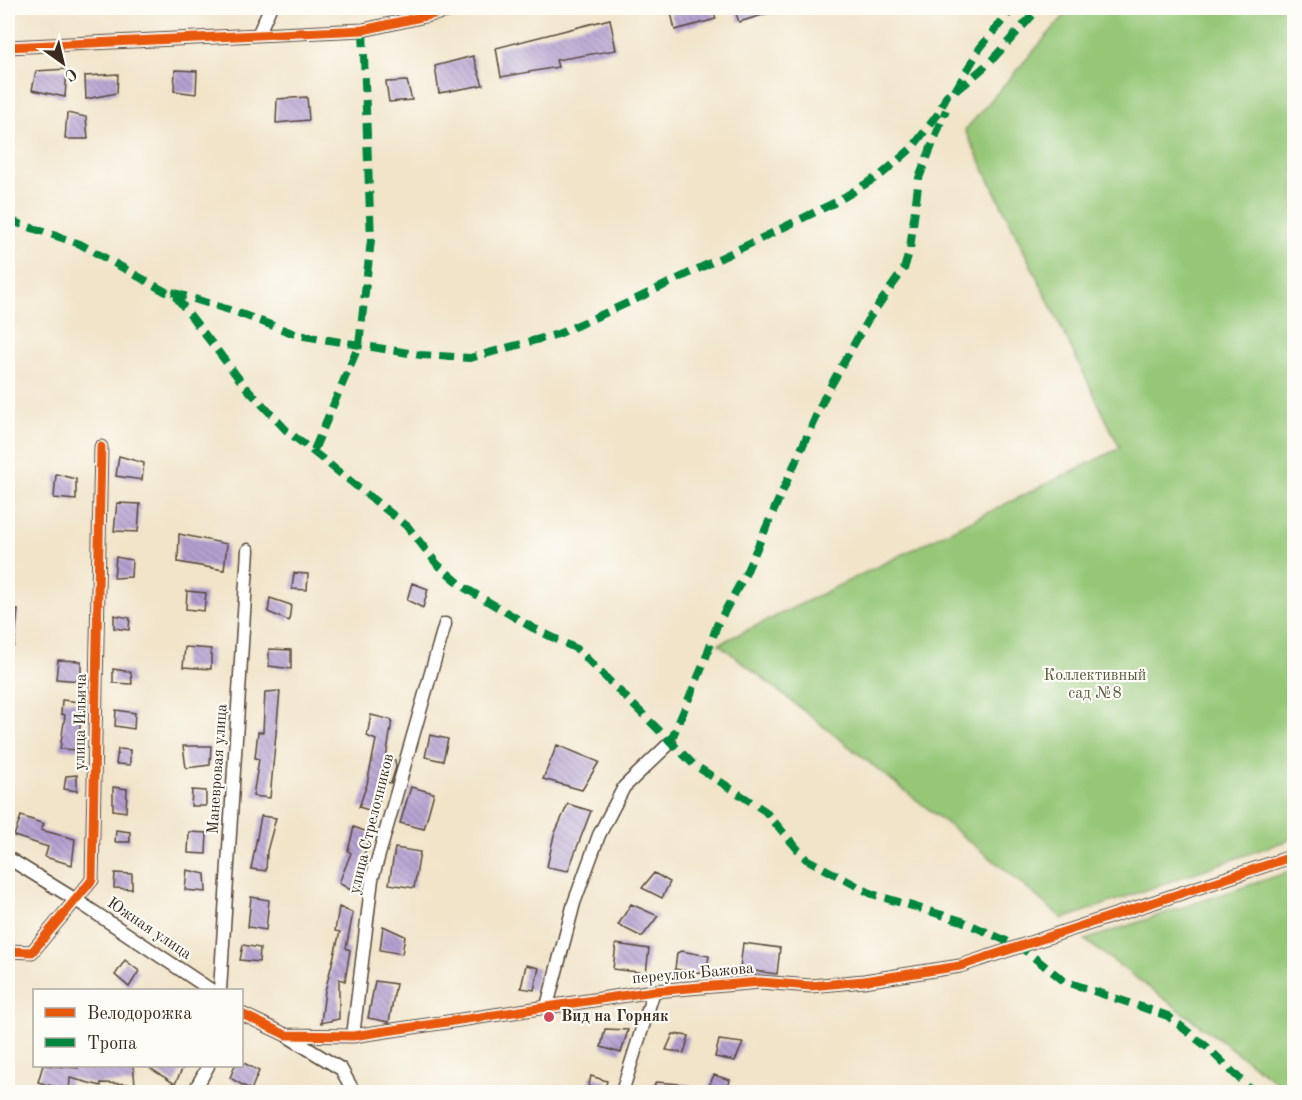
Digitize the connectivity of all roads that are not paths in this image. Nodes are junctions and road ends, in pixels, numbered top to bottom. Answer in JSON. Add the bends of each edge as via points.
{"nodes":[{"id":1,"x":270,"y":8,"type":"edge"},
{"id":2,"x":461,"y":8,"type":"edge"},
{"id":3,"x":258,"y":35,"type":"junction"},
{"id":4,"x":8,"y":47,"type":"edge"},
{"id":5,"x":101,"y":447,"type":"dead end"},
{"id":6,"x":248,"y":550,"type":"dead end"},
{"id":7,"x":445,"y":624,"type":"dead end"},
{"id":8,"x":670,"y":743,"type":"dead end"},
{"id":9,"x":1294,"y":856,"type":"edge"},
{"id":10,"x":8,"y":858,"type":"edge"},
{"id":11,"x":76,"y":900,"type":"junction"},
{"id":12,"x":8,"y":951,"type":"edge"},
{"id":13,"x":210,"y":989,"type":"edge"},
{"id":14,"x":220,"y":989,"type":"edge"},
{"id":15,"x":654,"y":991,"type":"junction"},
{"id":16,"x":547,"y":1006,"type":"junction"},
{"id":17,"x":243,"y":1014,"type":"edge"},
{"id":18,"x":286,"y":1035,"type":"junction"},
{"id":19,"x":353,"y":1036,"type":"junction"},
{"id":20,"x":207,"y":1067,"type":"edge"},
{"id":21,"x":194,"y":1092,"type":"edge"},
{"id":22,"x":354,"y":1092,"type":"edge"},
{"id":23,"x":622,"y":1092,"type":"edge"}],
"edges":[{"from":1,"to":3,"type":"street"},
{"from":2,"to":3,"type":"street","via":[[363,30]]},
{"from":3,"to":4,"type":"street"},
{"from":5,"to":11,"type":"street","name":"улица Ильича","via":[[92,880]]},
{"from":6,"to":14,"type":"street","name":"Маневровая улица"},
{"from":7,"to":19,"type":"street","name":"улица Стрелочников","via":[[372,879]]},
{"from":8,"to":16,"type":"street","via":[[624,787],[599,835],[574,903]]},
{"from":9,"to":15,"type":"street","name":"переулок Бажова","via":[[960,966],[811,986],[760,982]]},
{"from":10,"to":11,"type":"street","name":"Южная улица"},
{"from":11,"to":12,"type":"street","name":"улица Ильича","via":[[32,952]]},
{"from":11,"to":13,"type":"street","name":"Южная улица"},
{"from":15,"to":16,"type":"street","name":"переулок Бажова"},
{"from":15,"to":23,"type":"street"},
{"from":16,"to":19,"type":"street","name":"переулок Бажова"},
{"from":17,"to":18,"type":"street"},
{"from":18,"to":19,"type":"street"},
{"from":18,"to":22,"type":"street","via":[[342,1069]]},
{"from":20,"to":21,"type":"street"}]}
